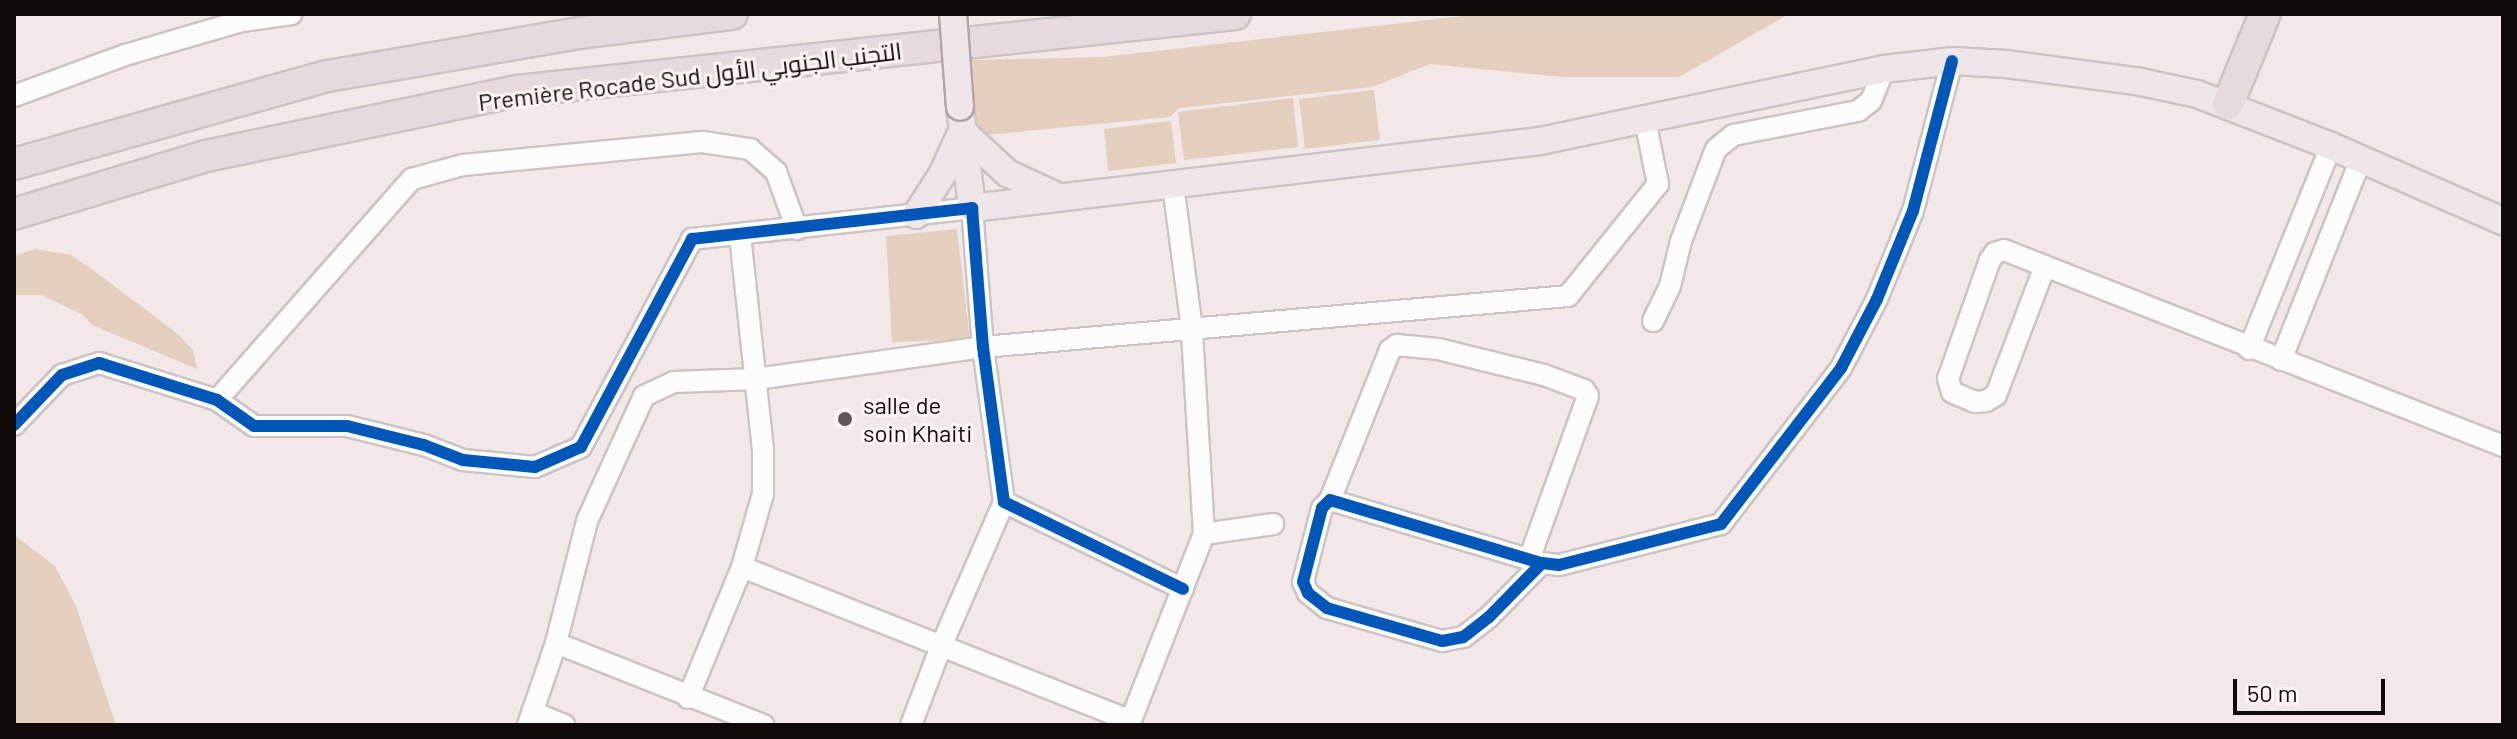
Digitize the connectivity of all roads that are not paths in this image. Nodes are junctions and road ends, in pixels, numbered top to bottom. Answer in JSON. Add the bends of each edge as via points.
{"nodes":[{"id":1,"x":292,"y":14,"type":"edge"},
{"id":2,"x":732,"y":14,"type":"edge"},
{"id":3,"x":953,"y":14,"type":"edge"},
{"id":4,"x":1235,"y":14,"type":"edge"},
{"id":5,"x":2265,"y":14,"type":"edge"},
{"id":6,"x":1952,"y":61,"type":"junction"},
{"id":7,"x":1884,"y":69,"type":"junction"},
{"id":8,"x":14,"y":96,"type":"edge"},
{"id":9,"x":2228,"y":104,"type":"junction"},
{"id":10,"x":961,"y":119,"type":"junction"},
{"id":11,"x":1645,"y":120,"type":"junction"},
{"id":12,"x":2331,"y":146,"type":"junction"},
{"id":13,"x":2361,"y":159,"type":"junction"},
{"id":14,"x":14,"y":164,"type":"edge"},
{"id":15,"x":1173,"y":184,"type":"junction"},
{"id":16,"x":1060,"y":197,"type":"junction"},
{"id":17,"x":972,"y":208,"type":"junction"},
{"id":18,"x":14,"y":214,"type":"edge"},
{"id":19,"x":916,"y":215,"type":"junction"},
{"id":20,"x":2503,"y":221,"type":"edge"},
{"id":21,"x":797,"y":229,"type":"junction"},
{"id":22,"x":740,"y":234,"type":"junction"},
{"id":23,"x":2045,"y":266,"type":"junction"},
{"id":24,"x":1653,"y":321,"type":"dead end"},
{"id":25,"x":1192,"y":329,"type":"junction"},
{"id":26,"x":983,"y":347,"type":"junction"},
{"id":27,"x":2249,"y":349,"type":"junction"},
{"id":28,"x":2281,"y":360,"type":"junction"},
{"id":29,"x":756,"y":379,"type":"junction"},
{"id":30,"x":217,"y":400,"type":"junction"},
{"id":31,"x":14,"y":425,"type":"edge"},
{"id":32,"x":2503,"y":446,"type":"edge"},
{"id":33,"x":1330,"y":500,"type":"junction"},
{"id":34,"x":1004,"y":502,"type":"junction"},
{"id":35,"x":1273,"y":524,"type":"dead end"},
{"id":36,"x":1204,"y":534,"type":"junction"},
{"id":37,"x":1535,"y":562,"type":"junction"},
{"id":38,"x":742,"y":567,"type":"junction"},
{"id":39,"x":1183,"y":589,"type":"junction"},
{"id":40,"x":556,"y":643,"type":"junction"},
{"id":41,"x":942,"y":644,"type":"junction"},
{"id":42,"x":688,"y":698,"type":"junction"},
{"id":43,"x":530,"y":718,"type":"edge"},
{"id":44,"x":1130,"y":723,"type":"edge"},
{"id":45,"x":565,"y":725,"type":"edge"},
{"id":46,"x":763,"y":725,"type":"edge"},
{"id":47,"x":911,"y":725,"type":"edge"}],
"edges":[{"from":1,"to":8,"type":"street","via":[[242,21],[125,55]]},
{"from":2,"to":14,"type":"highway","via":[[579,33],[328,76]]},
{"from":3,"to":10,"type":"main road","bridge":true},
{"from":4,"to":18,"type":"highway","name":"Première Rocade Sud التجنب الجنوبي الأول","via":[[518,91],[206,156]]},
{"from":5,"to":9,"type":"highway"},
{"from":6,"to":7,"type":"main road"},
{"from":6,"to":9,"type":"main road","via":[[2136,81]]},
{"from":6,"to":37,"type":"street","via":[[1913,211],[1877,299],[1841,368],[1721,524],[1580,562]]},
{"from":7,"to":11,"type":"main road"},
{"from":7,"to":24,"type":"street","via":[[1871,101],[1858,111],[1733,135],[1716,149]]},
{"from":9,"to":12,"type":"main road"},
{"from":10,"to":16,"type":"main road","via":[[1007,173]]},
{"from":10,"to":17,"type":"main road"},
{"from":10,"to":19,"type":"main road","via":[[942,175]]},
{"from":11,"to":15,"type":"main road","via":[[1540,141]]},
{"from":11,"to":25,"type":"street","via":[[1658,184],[1568,296]]},
{"from":12,"to":13,"type":"main road"},
{"from":12,"to":27,"type":"street"},
{"from":13,"to":20,"type":"main road"},
{"from":13,"to":28,"type":"street"},
{"from":15,"to":16,"type":"main road"},
{"from":15,"to":25,"type":"street"},
{"from":16,"to":17,"type":"main road"},
{"from":17,"to":19,"type":"street"},
{"from":17,"to":26,"type":"street"},
{"from":19,"to":21,"type":"street"},
{"from":21,"to":22,"type":"street"},
{"from":21,"to":30,"type":"street","via":[[776,172],[750,149],[702,142],[463,165],[412,179]]},
{"from":22,"to":29,"type":"street"},
{"from":22,"to":30,"type":"street","via":[[692,239],[581,447],[535,467],[463,460],[347,426],[254,426]]},
{"from":23,"to":23,"type":"street","via":[[2004,250],[1995,253],[1948,379],[1952,392],[1975,402],[1996,395]]},
{"from":23,"to":27,"type":"street"},
{"from":25,"to":26,"type":"street"},
{"from":25,"to":36,"type":"street"},
{"from":26,"to":29,"type":"street"},
{"from":26,"to":34,"type":"street"},
{"from":27,"to":28,"type":"street"},
{"from":28,"to":32,"type":"street"},
{"from":29,"to":38,"type":"street","via":[[763,494]]},
{"from":29,"to":40,"type":"street","via":[[674,382],[644,396],[587,521]]},
{"from":30,"to":31,"type":"street","via":[[99,363],[62,375]]},
{"from":33,"to":37,"type":"street"},
{"from":33,"to":37,"type":"street","via":[[1322,508],[1312,541],[1303,582],[1308,593],[1327,608],[1418,636],[1442,641],[1463,637],[1489,617]]},
{"from":33,"to":37,"type":"street","via":[[1390,350],[1397,345],[1438,349],[1544,375],[1588,396]]},
{"from":34,"to":39,"type":"street"},
{"from":34,"to":41,"type":"street"},
{"from":35,"to":36,"type":"street"},
{"from":36,"to":39,"type":"street"},
{"from":38,"to":41,"type":"street"},
{"from":38,"to":42,"type":"street"},
{"from":39,"to":44,"type":"street"},
{"from":40,"to":42,"type":"street"},
{"from":40,"to":43,"type":"street"},
{"from":41,"to":44,"type":"street"},
{"from":41,"to":47,"type":"street"},
{"from":42,"to":46,"type":"street"},
{"from":43,"to":45,"type":"street"}]}
